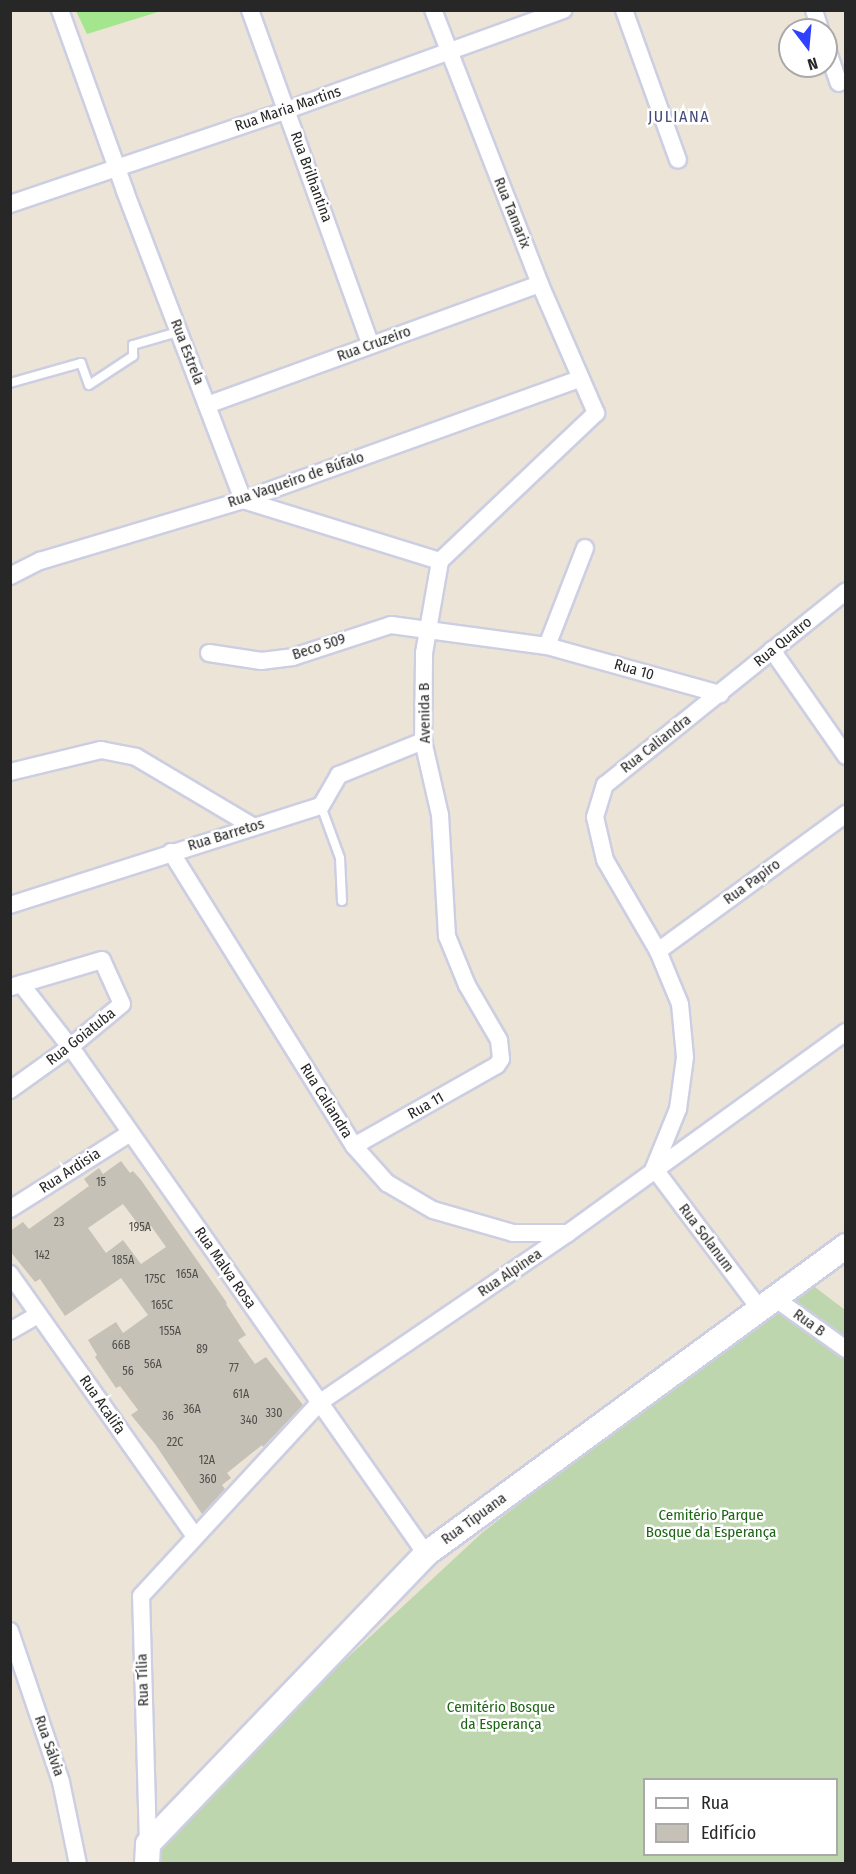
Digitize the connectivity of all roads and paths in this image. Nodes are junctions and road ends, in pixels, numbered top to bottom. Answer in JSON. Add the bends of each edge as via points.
{"nodes":[{"id":1,"x":60,"y":10,"type":"edge"},
{"id":2,"x":250,"y":10,"type":"edge"},
{"id":3,"x":433,"y":10,"type":"edge"},
{"id":4,"x":563,"y":10,"type":"edge"},
{"id":5,"x":624,"y":10,"type":"edge"},
{"id":6,"x":448,"y":53,"type":"junction"},
{"id":7,"x":837,"y":78,"type":"edge"},
{"id":8,"x":839,"y":83,"type":"dead end"},
{"id":9,"x":287,"y":110,"type":"junction"},
{"id":10,"x":678,"y":159,"type":"dead end"},
{"id":11,"x":117,"y":169,"type":"junction"},
{"id":12,"x":10,"y":204,"type":"edge"},
{"id":13,"x":540,"y":284,"type":"junction"},
{"id":14,"x":178,"y":332,"type":"junction"},
{"id":15,"x":370,"y":344,"type":"junction"},
{"id":16,"x":581,"y":378,"type":"junction"},
{"id":17,"x":10,"y":383,"type":"edge"},
{"id":18,"x":207,"y":405,"type":"junction"},
{"id":19,"x":243,"y":500,"type":"junction"},
{"id":20,"x":585,"y":548,"type":"dead end"},
{"id":21,"x":440,"y":561,"type":"junction"},
{"id":22,"x":10,"y":576,"type":"edge"},
{"id":23,"x":846,"y":591,"type":"edge"},
{"id":24,"x":428,"y":628,"type":"junction"},
{"id":25,"x":547,"y":646,"type":"junction"},
{"id":26,"x":772,"y":650,"type":"junction"},
{"id":27,"x":208,"y":653,"type":"dead end"},
{"id":28,"x":720,"y":694,"type":"junction"},
{"id":29,"x":423,"y":741,"type":"junction"},
{"id":30,"x":846,"y":756,"type":"edge"},
{"id":31,"x":10,"y":772,"type":"edge"},
{"id":32,"x":321,"y":806,"type":"junction"},
{"id":33,"x":846,"y":814,"type":"edge"},
{"id":34,"x":252,"y":826,"type":"junction"},
{"id":35,"x":171,"y":852,"type":"junction"},
{"id":36,"x":342,"y":901,"type":"dead end"},
{"id":37,"x":10,"y":905,"type":"edge"},
{"id":38,"x":658,"y":951,"type":"junction"},
{"id":39,"x":16,"y":986,"type":"edge"},
{"id":40,"x":846,"y":1032,"type":"edge"},
{"id":41,"x":70,"y":1047,"type":"junction"},
{"id":42,"x":497,"y":1065,"type":"joint"},
{"id":43,"x":10,"y":1090,"type":"edge"},
{"id":44,"x":130,"y":1132,"type":"junction"},
{"id":45,"x":354,"y":1146,"type":"junction"},
{"id":46,"x":654,"y":1168,"type":"junction"},
{"id":47,"x":10,"y":1209,"type":"edge"},
{"id":48,"x":568,"y":1233,"type":"junction"},
{"id":49,"x":846,"y":1246,"type":"edge"},
{"id":50,"x":10,"y":1274,"type":"edge"},
{"id":51,"x":766,"y":1302,"type":"junction"},
{"id":52,"x":38,"y":1315,"type":"junction"},
{"id":53,"x":10,"y":1331,"type":"edge"},
{"id":54,"x":846,"y":1349,"type":"edge"},
{"id":55,"x":320,"y":1403,"type":"junction"},
{"id":56,"x":195,"y":1536,"type":"junction"},
{"id":57,"x":426,"y":1554,"type":"junction"},
{"id":58,"x":10,"y":1631,"type":"edge"},
{"id":59,"x":148,"y":1854,"type":"edge"},
{"id":60,"x":78,"y":1863,"type":"edge"}],
"edges":[{"from":1,"to":11,"type":"street","name":"Rua Estrela"},
{"from":2,"to":9,"type":"street","name":"Rua Brilhantina"},
{"from":3,"to":6,"type":"street","name":"Rua Tamarix"},
{"from":4,"to":6,"type":"street","name":"Rua Maria Martins"},
{"from":5,"to":10,"type":"street"},
{"from":6,"to":9,"type":"street","name":"Rua Maria Martins"},
{"from":6,"to":13,"type":"street","name":"Rua Tamarix"},
{"from":7,"to":8,"type":"street"},
{"from":9,"to":11,"type":"street","name":"Rua Maria Martins"},
{"from":9,"to":15,"type":"street","name":"Rua Brilhantina"},
{"from":11,"to":12,"type":"street","name":"Rua Maria Martins"},
{"from":11,"to":14,"type":"street","name":"Rua Estrela"},
{"from":13,"to":15,"type":"street","name":"Rua Cruzeiro"},
{"from":13,"to":16,"type":"street","name":"Rua Tamarix"},
{"from":14,"to":17,"type":"lane","via":[[134,345],[134,356],[90,385],[81,363]]},
{"from":14,"to":18,"type":"street","name":"Rua Estrela"},
{"from":15,"to":18,"type":"street","name":"Rua Cruzeiro"},
{"from":16,"to":19,"type":"street","name":"Rua Vaqueiro de Búfalo"},
{"from":16,"to":21,"type":"street","name":"Rua Tamarix","via":[[596,413]]},
{"from":18,"to":19,"type":"street","name":"Rua Estrela"},
{"from":19,"to":21,"type":"street"},
{"from":19,"to":22,"type":"street","name":"Rua Vaqueiro de Búfalo","via":[[40,561]]},
{"from":20,"to":25,"type":"street"},
{"from":21,"to":24,"type":"street","name":"Avenida B"},
{"from":23,"to":26,"type":"street","name":"Rua Quatro"},
{"from":24,"to":25,"type":"street","name":"Rua 10"},
{"from":24,"to":27,"type":"street","name":"Beco 509","via":[[391,626],[293,657],[261,661]]},
{"from":24,"to":29,"type":"street","name":"Avenida B"},
{"from":25,"to":28,"type":"street","name":"Rua 10"},
{"from":26,"to":28,"type":"street","name":"Rua Quatro"},
{"from":26,"to":30,"type":"street"},
{"from":28,"to":38,"type":"street","name":"Rua Caliandra","via":[[604,785],[595,817],[605,860]]},
{"from":29,"to":32,"type":"street","via":[[339,775]]},
{"from":29,"to":42,"type":"street","name":"Avenida B","via":[[440,815],[447,936],[467,985],[499,1040],[502,1050]]},
{"from":31,"to":34,"type":"street","via":[[101,750],[124,755],[136,758]]},
{"from":32,"to":34,"type":"street","name":"Rua Barretos"},
{"from":32,"to":36,"type":"lane","via":[[340,858]]},
{"from":33,"to":38,"type":"street","name":"Rua Papiro"},
{"from":34,"to":35,"type":"street","name":"Rua Barretos"},
{"from":35,"to":37,"type":"street","name":"Rua Barretos"},
{"from":35,"to":45,"type":"street","name":"Rua Caliandra"},
{"from":38,"to":46,"type":"street","name":"Rua Caliandra","via":[[680,1004],[685,1057],[678,1109]]},
{"from":39,"to":41,"type":"street","name":"Rua Malva Rosa"},
{"from":39,"to":41,"type":"street","name":"Rua Goiatuba","via":[[102,960],[122,1004]]},
{"from":40,"to":46,"type":"street","name":"Rua Alpinea"},
{"from":41,"to":43,"type":"street","name":"Rua Goiatuba"},
{"from":41,"to":44,"type":"street","name":"Rua Malva Rosa"},
{"from":42,"to":45,"type":"street","name":"Rua 11"},
{"from":44,"to":47,"type":"street","name":"Rua Ardisia"},
{"from":44,"to":55,"type":"street","name":"Rua Malva Rosa"},
{"from":45,"to":48,"type":"street","name":"Rua Caliandra","via":[[387,1183],[433,1210],[513,1233]]},
{"from":46,"to":48,"type":"street","name":"Rua Alpinea"},
{"from":46,"to":51,"type":"street","name":"Rua Solanum"},
{"from":48,"to":55,"type":"street","name":"Rua Alpinea"},
{"from":49,"to":51,"type":"street","name":"Rua Tipuana"},
{"from":50,"to":52,"type":"street","name":"Rua Acalifa"},
{"from":51,"to":54,"type":"street","name":"Rua B"},
{"from":51,"to":57,"type":"street","name":"Rua Tipuana"},
{"from":52,"to":53,"type":"street"},
{"from":52,"to":56,"type":"street","name":"Rua Acalifa"},
{"from":55,"to":56,"type":"street","name":"Rua Alpinea"},
{"from":55,"to":57,"type":"street","name":"Rua Malva Rosa"},
{"from":56,"to":59,"type":"street","name":"Rua Tília","via":[[141,1596]]},
{"from":57,"to":59,"type":"street","name":"Rua Tipuana"},
{"from":58,"to":60,"type":"street","name":"Rua Sálvia","via":[[61,1782]]}]}
